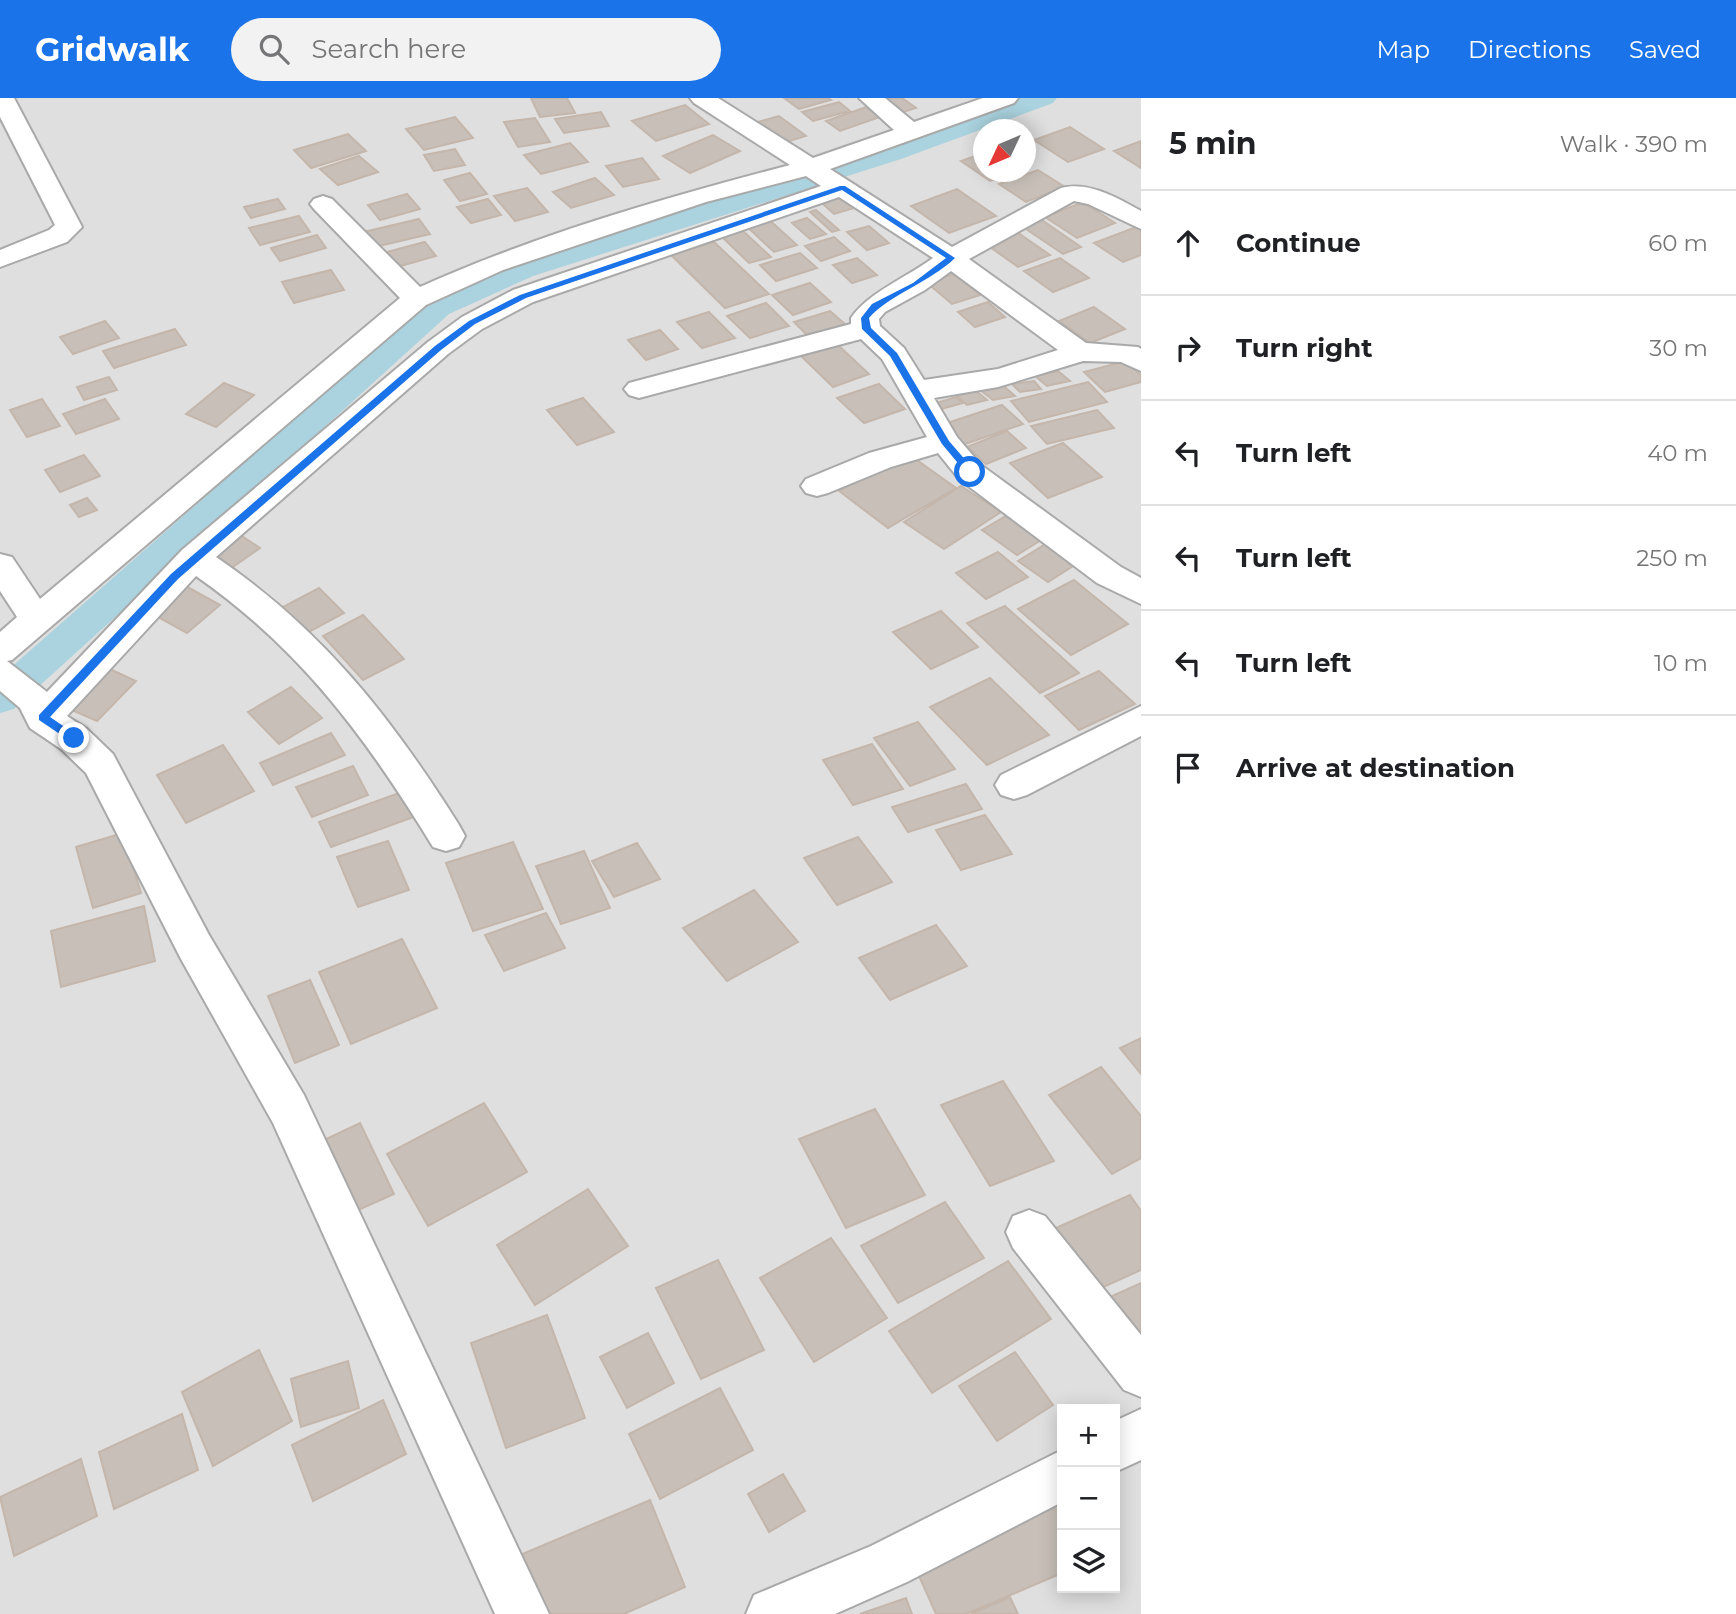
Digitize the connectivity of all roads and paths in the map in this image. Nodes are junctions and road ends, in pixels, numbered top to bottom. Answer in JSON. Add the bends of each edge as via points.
{"nodes":[{"id":1,"x":2,"y":98,"type":"edge"},
{"id":2,"x":702,"y":98,"type":"edge"},
{"id":3,"x":871,"y":98,"type":"edge"},
{"id":4,"x":1006,"y":98,"type":"edge"},
{"id":5,"x":910,"y":131,"type":"junction"},
{"id":6,"x":827,"y":178,"type":"junction"},
{"id":7,"x":323,"y":204,"type":"dead end"},
{"id":8,"x":1135,"y":211,"type":"edge"},
{"id":9,"x":951,"y":258,"type":"junction"},
{"id":10,"x":0,"y":259,"type":"edge"},
{"id":11,"x":416,"y":299,"type":"junction"},
{"id":12,"x":866,"y":329,"type":"junction"},
{"id":13,"x":1079,"y":352,"type":"junction"},
{"id":14,"x":1141,"y":362,"type":"edge"},
{"id":15,"x":639,"y":389,"type":"dead end"},
{"id":16,"x":915,"y":390,"type":"junction"},
{"id":17,"x":945,"y":442,"type":"junction"},
{"id":18,"x":817,"y":486,"type":"dead end"},
{"id":19,"x":194,"y":558,"type":"junction"},
{"id":20,"x":0,"y":565,"type":"edge"},
{"id":21,"x":1141,"y":592,"type":"edge"},
{"id":22,"x":36,"y":619,"type":"junction"},
{"id":23,"x":18,"y":684,"type":"edge"},
{"id":24,"x":1141,"y":720,"type":"edge"},
{"id":25,"x":1014,"y":785,"type":"dead end"},
{"id":26,"x":446,"y":836,"type":"dead end"},
{"id":27,"x":1029,"y":1232,"type":"dead end"},
{"id":28,"x":1141,"y":1373,"type":"edge"},
{"id":29,"x":1141,"y":1434,"type":"edge"},
{"id":30,"x":1120,"y":1444,"type":"edge"},
{"id":31,"x":1057,"y":1478,"type":"edge"},
{"id":32,"x":522,"y":1614,"type":"edge"},
{"id":33,"x":773,"y":1614,"type":"edge"}],
"edges":[{"from":1,"to":10,"type":"street","via":[[69,227],[58,236]]},
{"from":2,"to":6,"type":"street"},
{"from":3,"to":5,"type":"street"},
{"from":4,"to":5,"type":"street"},
{"from":5,"to":6,"type":"street"},
{"from":6,"to":9,"type":"street"},
{"from":6,"to":11,"type":"street","via":[[697,197],[492,264]]},
{"from":6,"to":19,"type":"street","via":[[523,296],[472,323]]},
{"from":7,"to":11,"type":"street"},
{"from":8,"to":9,"type":"street","via":[[1070,193]]},
{"from":9,"to":12,"type":"street","via":[[875,306],[865,318]]},
{"from":9,"to":13,"type":"street"},
{"from":11,"to":22,"type":"street"},
{"from":12,"to":15,"type":"street"},
{"from":12,"to":16,"type":"street","via":[[894,355]]},
{"from":13,"to":14,"type":"street","via":[[1128,353]]},
{"from":13,"to":16,"type":"street","via":[[1034,368]]},
{"from":16,"to":17,"type":"street"},
{"from":17,"to":18,"type":"street","via":[[898,453]]},
{"from":17,"to":21,"type":"street","via":[[970,472],[1109,575]]},
{"from":19,"to":23,"type":"street"},
{"from":19,"to":26,"type":"street","via":[[248,597],[299,643],[395,755]]},
{"from":20,"to":22,"type":"street"},
{"from":22,"to":23,"type":"street"},
{"from":23,"to":32,"type":"street","via":[[100,764],[195,947],[289,1110]]},
{"from":24,"to":25,"type":"street"},
{"from":27,"to":28,"type":"street"},
{"from":29,"to":30,"type":"street"},
{"from":31,"to":33,"type":"street","via":[[889,1564]]}]}
